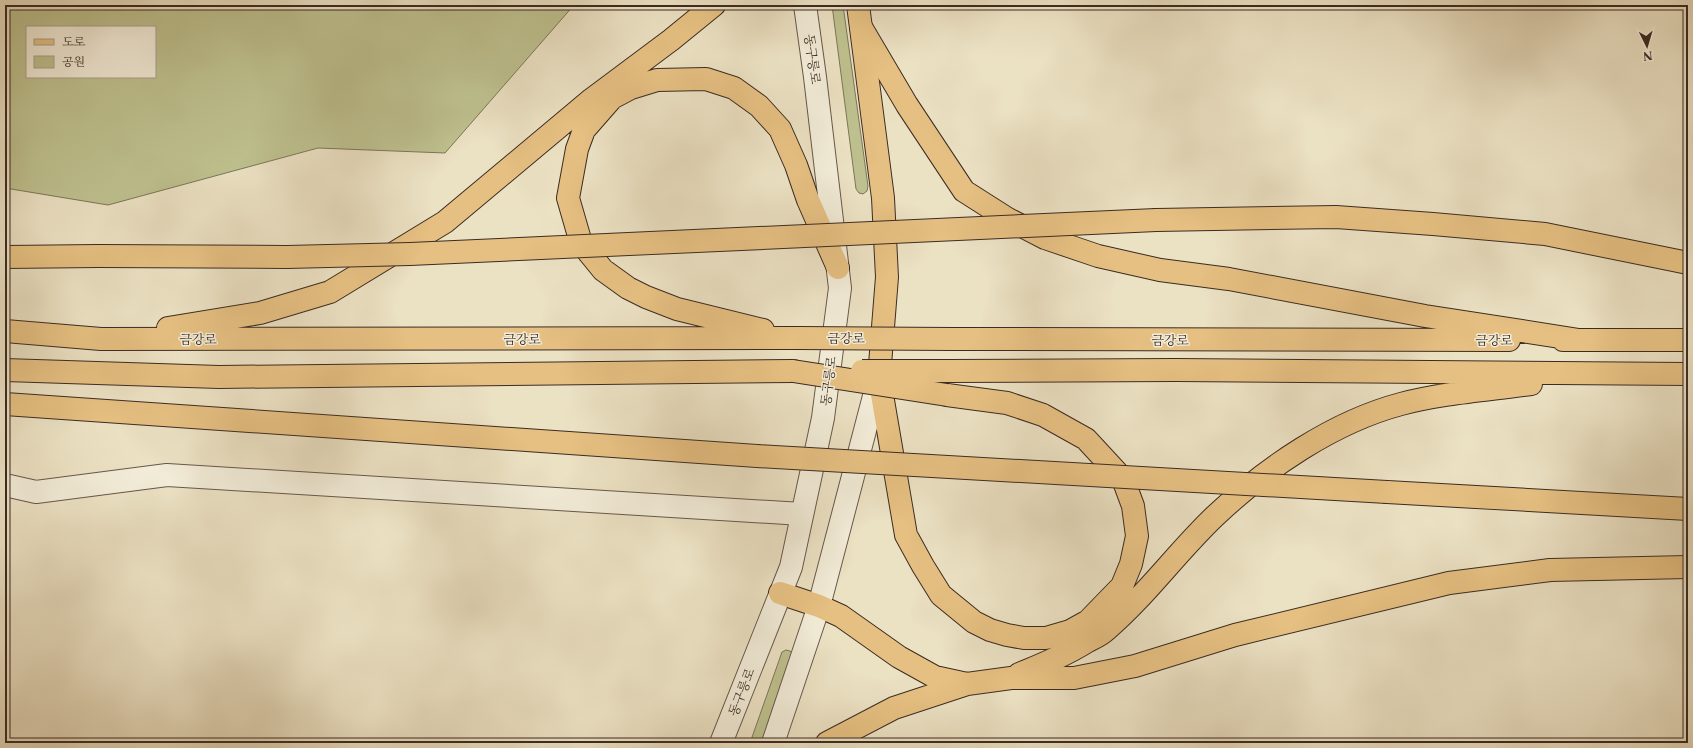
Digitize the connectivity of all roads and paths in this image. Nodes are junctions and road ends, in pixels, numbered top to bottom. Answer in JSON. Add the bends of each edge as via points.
{"nodes":[{"id":1,"x":714,"y":5,"type":"edge"},
{"id":2,"x":806,"y":5,"type":"edge"},
{"id":3,"x":858,"y":5,"type":"edge"},
{"id":4,"x":861,"y":27,"type":"junction"},
{"id":5,"x":5,"y":257,"type":"edge"},
{"id":6,"x":1688,"y":263,"type":"edge"},
{"id":7,"x":838,"y":268,"type":"junction"},
{"id":8,"x":5,"y":331,"type":"edge"},
{"id":9,"x":797,"y":338,"type":"junction"},
{"id":10,"x":101,"y":339,"type":"junction"},
{"id":11,"x":1578,"y":340,"type":"junction"},
{"id":12,"x":1688,"y":340,"type":"edge"},
{"id":13,"x":5,"y":370,"type":"edge"},
{"id":14,"x":792,"y":371,"type":"junction"},
{"id":15,"x":1608,"y":374,"type":"junction"},
{"id":16,"x":1688,"y":374,"type":"edge"},
{"id":17,"x":879,"y":377,"type":"junction"},
{"id":18,"x":5,"y":404,"type":"edge"},
{"id":19,"x":5,"y":485,"type":"edge"},
{"id":20,"x":1688,"y":509,"type":"edge"},
{"id":21,"x":802,"y":514,"type":"junction"},
{"id":22,"x":1688,"y":567,"type":"edge"},
{"id":23,"x":780,"y":594,"type":"junction"},
{"id":24,"x":819,"y":606,"type":"junction"},
{"id":25,"x":1011,"y":678,"type":"junction"},
{"id":26,"x":967,"y":684,"type":"junction"},
{"id":27,"x":721,"y":743,"type":"edge"},
{"id":28,"x":773,"y":743,"type":"edge"},
{"id":29,"x":827,"y":743,"type":"edge"}],
"edges":[{"from":1,"to":10,"type":"main road","via":[[592,99],[445,222],[330,292],[260,313]]},
{"from":2,"to":7,"type":"street","name":"동구릉로"},
{"from":3,"to":4,"type":"main road"},
{"from":4,"to":11,"type":"main road","via":[[907,105],[964,191],[1008,219],[1045,238],[1098,256],[1160,270],[1229,279],[1426,316]]},
{"from":4,"to":17,"type":"main road","via":[[884,206],[886,277]]},
{"from":5,"to":6,"type":"main road","bridge":true,"via":[[287,257],[1156,220],[1336,217],[1545,234]]},
{"from":7,"to":9,"type":"main road","via":[[780,129],[758,106],[734,88],[706,79],[657,80],[631,88],[612,98],[584,130],[577,149],[568,198],[581,243],[603,270],[628,288],[677,309]]},
{"from":7,"to":21,"type":"street","name":"동구릉로","via":[[840,288],[823,418]]},
{"from":8,"to":10,"type":"main road","name":"금강로"},
{"from":9,"to":10,"type":"main road","name":"금강로"},
{"from":9,"to":11,"type":"main road","name":"금강로","bridge":true},
{"from":11,"to":12,"type":"main road","name":"금강로"},
{"from":13,"to":14,"type":"main road","via":[[219,377]]},
{"from":14,"to":15,"type":"main road","bridge":true,"via":[[1176,370]]},
{"from":14,"to":17,"type":"main road","bridge":true,"via":[[947,395],[1007,403],[1043,415],[1086,439],[1123,479],[1133,506],[1137,536],[1131,564],[1122,586],[1088,621],[1070,631],[1046,638],[1024,638],[990,630],[974,622],[941,595],[906,535]]},
{"from":15,"to":16,"type":"main road"},
{"from":15,"to":25,"type":"main road","via":[[1402,404],[1370,414],[1333,431],[1251,484],[1214,516],[1146,592],[1105,631],[1069,653]]},
{"from":17,"to":24,"type":"street"},
{"from":18,"to":20,"type":"main road","bridge":true,"via":[[757,456]]},
{"from":19,"to":21,"type":"street","via":[[36,492],[167,475]]},
{"from":21,"to":23,"type":"street","name":"동구릉로","via":[[790,567]]},
{"from":22,"to":25,"type":"main road","via":[[1550,570],[1449,583],[1235,635],[1135,666],[1074,678]]},
{"from":23,"to":24,"type":"main road"},
{"from":23,"to":27,"type":"street","name":"동구릉로"},
{"from":24,"to":26,"type":"main road","via":[[841,616],[899,657],[929,674]]},
{"from":24,"to":28,"type":"street"},
{"from":25,"to":26,"type":"main road"},
{"from":26,"to":29,"type":"main road","via":[[894,708]]}]}
